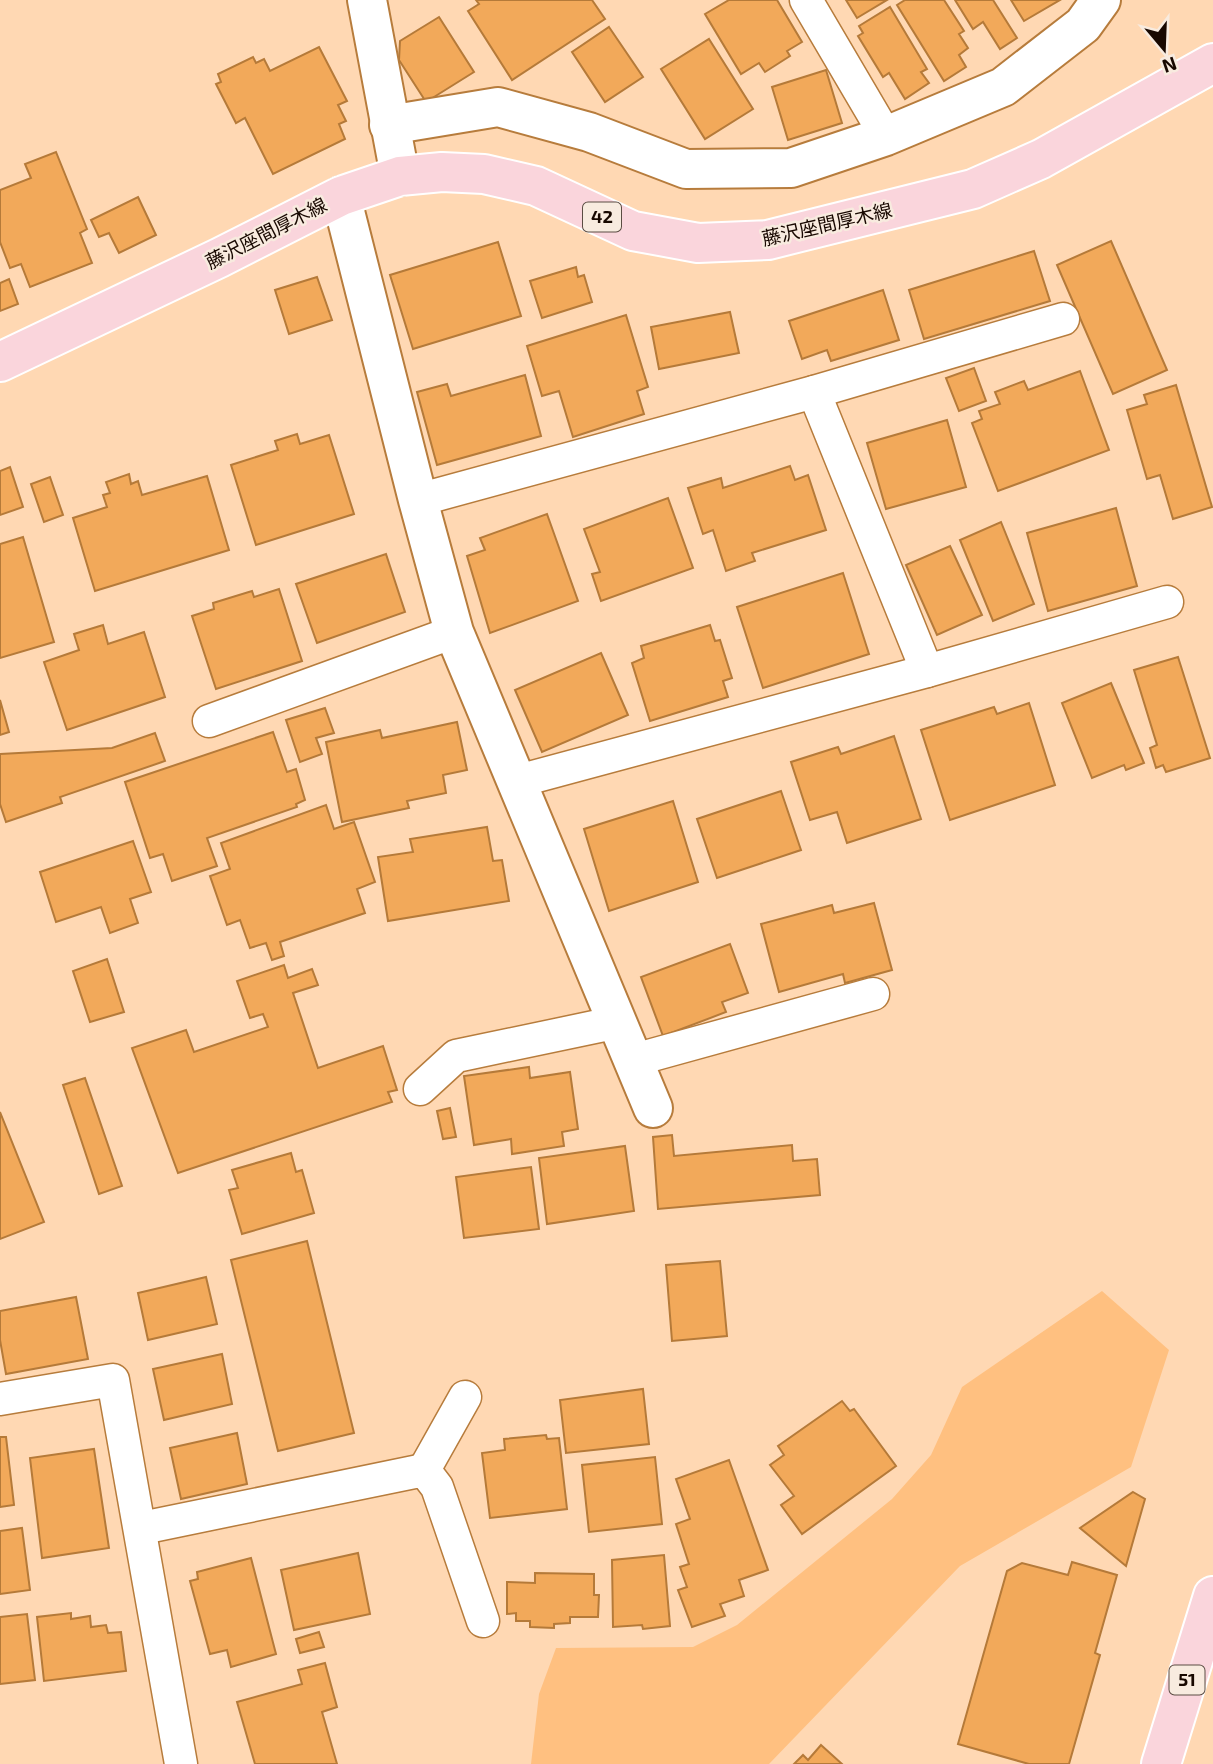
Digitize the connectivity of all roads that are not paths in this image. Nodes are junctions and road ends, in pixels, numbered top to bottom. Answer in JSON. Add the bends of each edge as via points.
{"nodes":[{"id":1,"x":367,"y":0,"type":"edge"},
{"id":2,"x":806,"y":0,"type":"edge"},
{"id":3,"x":1101,"y":0,"type":"edge"},
{"id":4,"x":1213,"y":63,"type":"edge"},
{"id":5,"x":389,"y":125,"type":"junction"},
{"id":6,"x":886,"y":136,"type":"junction"},
{"id":7,"x":400,"y":176,"type":"junction"},
{"id":8,"x":341,"y":195,"type":"junction"},
{"id":9,"x":1063,"y":318,"type":"dead end"},
{"id":10,"x":0,"y":362,"type":"edge"},
{"id":11,"x":814,"y":392,"type":"junction"},
{"id":12,"x":418,"y":500,"type":"junction"},
{"id":13,"x":1167,"y":602,"type":"dead end"},
{"id":14,"x":454,"y":632,"type":"junction"},
{"id":15,"x":927,"y":671,"type":"junction"},
{"id":16,"x":209,"y":721,"type":"dead end"},
{"id":17,"x":518,"y":781,"type":"junction"},
{"id":18,"x":873,"y":994,"type":"dead end"},
{"id":19,"x":618,"y":1022,"type":"junction"},
{"id":20,"x":634,"y":1060,"type":"junction"},
{"id":21,"x":420,"y":1089,"type":"dead end"},
{"id":22,"x":653,"y":1108,"type":"dead end"},
{"id":23,"x":465,"y":1397,"type":"dead end"},
{"id":24,"x":0,"y":1399,"type":"edge"},
{"id":25,"x":424,"y":1470,"type":"junction"},
{"id":26,"x":142,"y":1528,"type":"junction"},
{"id":27,"x":1213,"y":1596,"type":"edge"},
{"id":28,"x":483,"y":1621,"type":"dead end"},
{"id":29,"x":181,"y":1764,"type":"edge"},
{"id":30,"x":1161,"y":1764,"type":"edge"}],
"edges":[{"from":1,"to":5,"type":"street"},
{"from":2,"to":6,"type":"lane"},
{"from":3,"to":6,"type":"street","via":[[1083,25],[1003,87]]},
{"from":4,"to":7,"type":"main road","name":"藤沢座間厚木線","number":"42","via":[[1041,159],[973,188],[768,240],[698,243],[633,231],[536,186],[484,174]]},
{"from":5,"to":6,"type":"street","via":[[498,107],[589,132],[685,169],[791,168]]},
{"from":5,"to":7,"type":"street"},
{"from":7,"to":8,"type":"main road","name":"藤沢座間厚木線","number":"42"},
{"from":8,"to":10,"type":"main road","name":"藤沢座間厚木線","number":"42"},
{"from":8,"to":12,"type":"street"},
{"from":9,"to":11,"type":"lane"},
{"from":11,"to":12,"type":"lane"},
{"from":11,"to":15,"type":"lane"},
{"from":12,"to":14,"type":"street"},
{"from":13,"to":15,"type":"lane"},
{"from":14,"to":16,"type":"lane"},
{"from":14,"to":17,"type":"street"},
{"from":15,"to":17,"type":"lane"},
{"from":17,"to":19,"type":"street"},
{"from":18,"to":20,"type":"lane"},
{"from":19,"to":20,"type":"street"},
{"from":19,"to":21,"type":"lane","via":[[456,1056]]},
{"from":20,"to":22,"type":"street"},
{"from":23,"to":25,"type":"lane"},
{"from":24,"to":26,"type":"lane","via":[[113,1380]]},
{"from":25,"to":26,"type":"lane"},
{"from":25,"to":28,"type":"lane","via":[[437,1486]]},
{"from":26,"to":29,"type":"lane"},
{"from":27,"to":30,"type":"main road","number":"51"}]}
